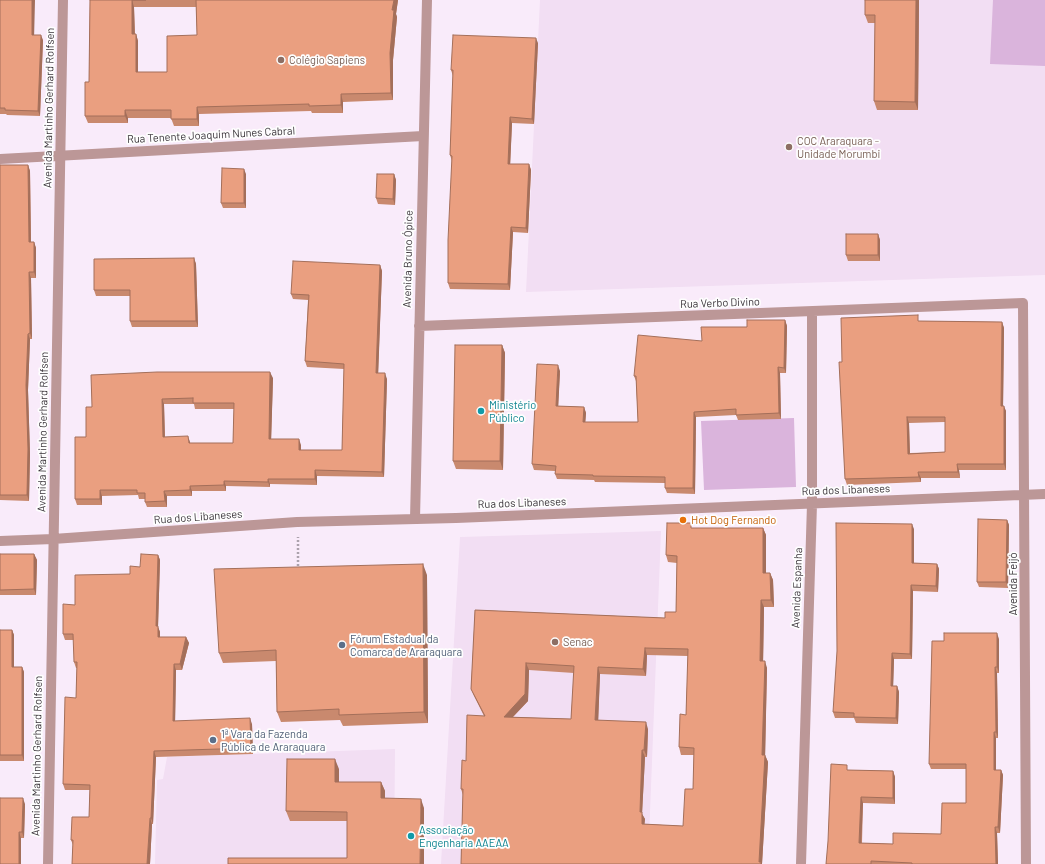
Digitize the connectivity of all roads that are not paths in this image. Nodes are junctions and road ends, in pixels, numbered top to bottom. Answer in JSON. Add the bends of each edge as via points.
{"nodes":[{"id":1,"x":63,"y":0,"type":"edge"},
{"id":2,"x":426,"y":0,"type":"edge"},
{"id":3,"x":423,"y":136,"type":"junction"},
{"id":4,"x":60,"y":155,"type":"junction"},
{"id":5,"x":0,"y":159,"type":"edge"},
{"id":6,"x":1023,"y":303,"type":"joint"},
{"id":7,"x":812,"y":312,"type":"junction"},
{"id":8,"x":419,"y":326,"type":"junction"},
{"id":9,"x":1045,"y":494,"type":"edge"},
{"id":10,"x":1025,"y":495,"type":"junction"},
{"id":11,"x":812,"y":504,"type":"junction"},
{"id":12,"x":415,"y":519,"type":"junction"},
{"id":13,"x":53,"y":539,"type":"junction"},
{"id":14,"x":0,"y":541,"type":"edge"},
{"id":15,"x":48,"y":864,"type":"edge"},
{"id":16,"x":801,"y":864,"type":"edge"},
{"id":17,"x":1026,"y":864,"type":"edge"}],
"edges":[{"from":1,"to":4,"type":"street","name":"Avenida Martinho Gerhard Rolfsen"},
{"from":2,"to":3,"type":"street","name":"Avenida Bruno Ópice"},
{"from":3,"to":4,"type":"street","name":"Rua Tenente Joaquim Nunes Cabral"},
{"from":3,"to":8,"type":"street","name":"Avenida Bruno Ópice"},
{"from":4,"to":5,"type":"street","name":"Rua Tenente Joaquim Nunes Cabral"},
{"from":4,"to":13,"type":"street","name":"Avenida Martinho Gerhard Rolfsen"},
{"from":6,"to":7,"type":"street","name":"Rua Verbo Divino"},
{"from":6,"to":10,"type":"street","name":"Avenida Feijó"},
{"from":7,"to":8,"type":"street","name":"Rua Verbo Divino"},
{"from":7,"to":11,"type":"street","name":"Avenida Espanha"},
{"from":8,"to":12,"type":"street","name":"Avenida Bruno Ópice"},
{"from":9,"to":10,"type":"street","name":"Rua dos Libaneses"},
{"from":10,"to":11,"type":"street","name":"Rua dos Libaneses"},
{"from":10,"to":17,"type":"street","name":"Avenida Feijó"},
{"from":11,"to":12,"type":"street","name":"Rua dos Libaneses"},
{"from":11,"to":16,"type":"street","name":"Avenida Espanha"},
{"from":12,"to":13,"type":"street","name":"Rua dos Libaneses","via":[[298,522]]},
{"from":13,"to":14,"type":"street","name":"Rua dos Libaneses"},
{"from":13,"to":15,"type":"street","name":"Avenida Martinho Gerhard Rolfsen"}]}
